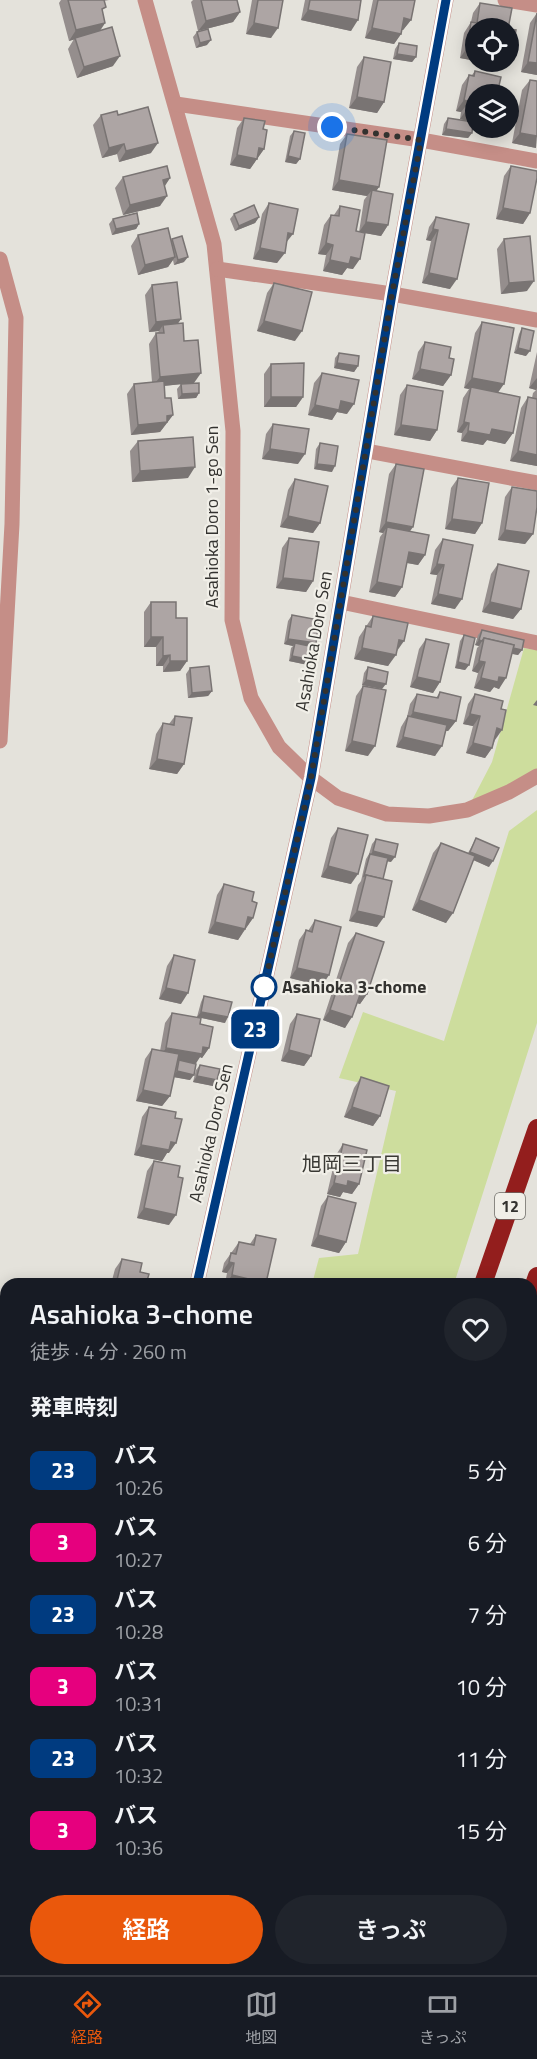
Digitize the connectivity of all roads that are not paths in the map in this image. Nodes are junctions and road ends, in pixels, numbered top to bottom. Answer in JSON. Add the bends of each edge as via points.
{"nodes":[{"id":1,"x":145,"y":0,"type":"edge"},
{"id":2,"x":446,"y":0,"type":"edge"},
{"id":3,"x":505,"y":0,"type":"edge"},
{"id":4,"x":537,"y":5,"type":"edge"},
{"id":5,"x":176,"y":104,"type":"junction"},
{"id":6,"x":421,"y":140,"type":"junction"},
{"id":7,"x":537,"y":161,"type":"edge"},
{"id":8,"x":0,"y":259,"type":"edge"},
{"id":9,"x":217,"y":269,"type":"junction"},
{"id":10,"x":392,"y":294,"type":"junction"},
{"id":11,"x":537,"y":320,"type":"edge"},
{"id":12,"x":367,"y":451,"type":"junction"},
{"id":13,"x":537,"y":483,"type":"edge"},
{"id":14,"x":340,"y":602,"type":"junction"},
{"id":15,"x":537,"y":643,"type":"edge"},
{"id":16,"x":0,"y":741,"type":"edge"},
{"id":17,"x":537,"y":776,"type":"edge"},
{"id":18,"x":311,"y":778,"type":"junction"},
{"id":19,"x":537,"y":1128,"type":"edge"},
{"id":20,"x":198,"y":1278,"type":"edge"},
{"id":21,"x":485,"y":1278,"type":"edge"}],
"edges":[{"from":1,"to":5,"type":"street","name":"Asahioka Doro 1-go Sen"},
{"from":2,"to":6,"type":"street","name":"Asahioka Doro Sen"},
{"from":3,"to":4,"type":"street"},
{"from":5,"to":6,"type":"street"},
{"from":5,"to":9,"type":"street","name":"Asahioka Doro 1-go Sen","via":[[214,244]]},
{"from":6,"to":7,"type":"street"},
{"from":6,"to":10,"type":"street","name":"Asahioka Doro Sen"},
{"from":8,"to":16,"type":"street","via":[[16,318],[12,524]]},
{"from":9,"to":10,"type":"street"},
{"from":9,"to":18,"type":"street","name":"Asahioka Doro 1-go Sen","via":[[233,431],[232,620],[251,698],[279,747]]},
{"from":10,"to":11,"type":"street"},
{"from":10,"to":12,"type":"street","name":"Asahioka Doro Sen"},
{"from":12,"to":13,"type":"street"},
{"from":12,"to":14,"type":"street","name":"Asahioka Doro Sen"},
{"from":14,"to":15,"type":"street"},
{"from":14,"to":18,"type":"street","name":"Asahioka Doro Sen"},
{"from":17,"to":18,"type":"street","name":"Asahioka Doro 1-go Sen","via":[[467,810],[429,816],[387,814],[338,798]]},
{"from":18,"to":20,"type":"street","name":"Asahioka Doro Sen"},
{"from":19,"to":21,"type":"highway","number":"12"}]}
